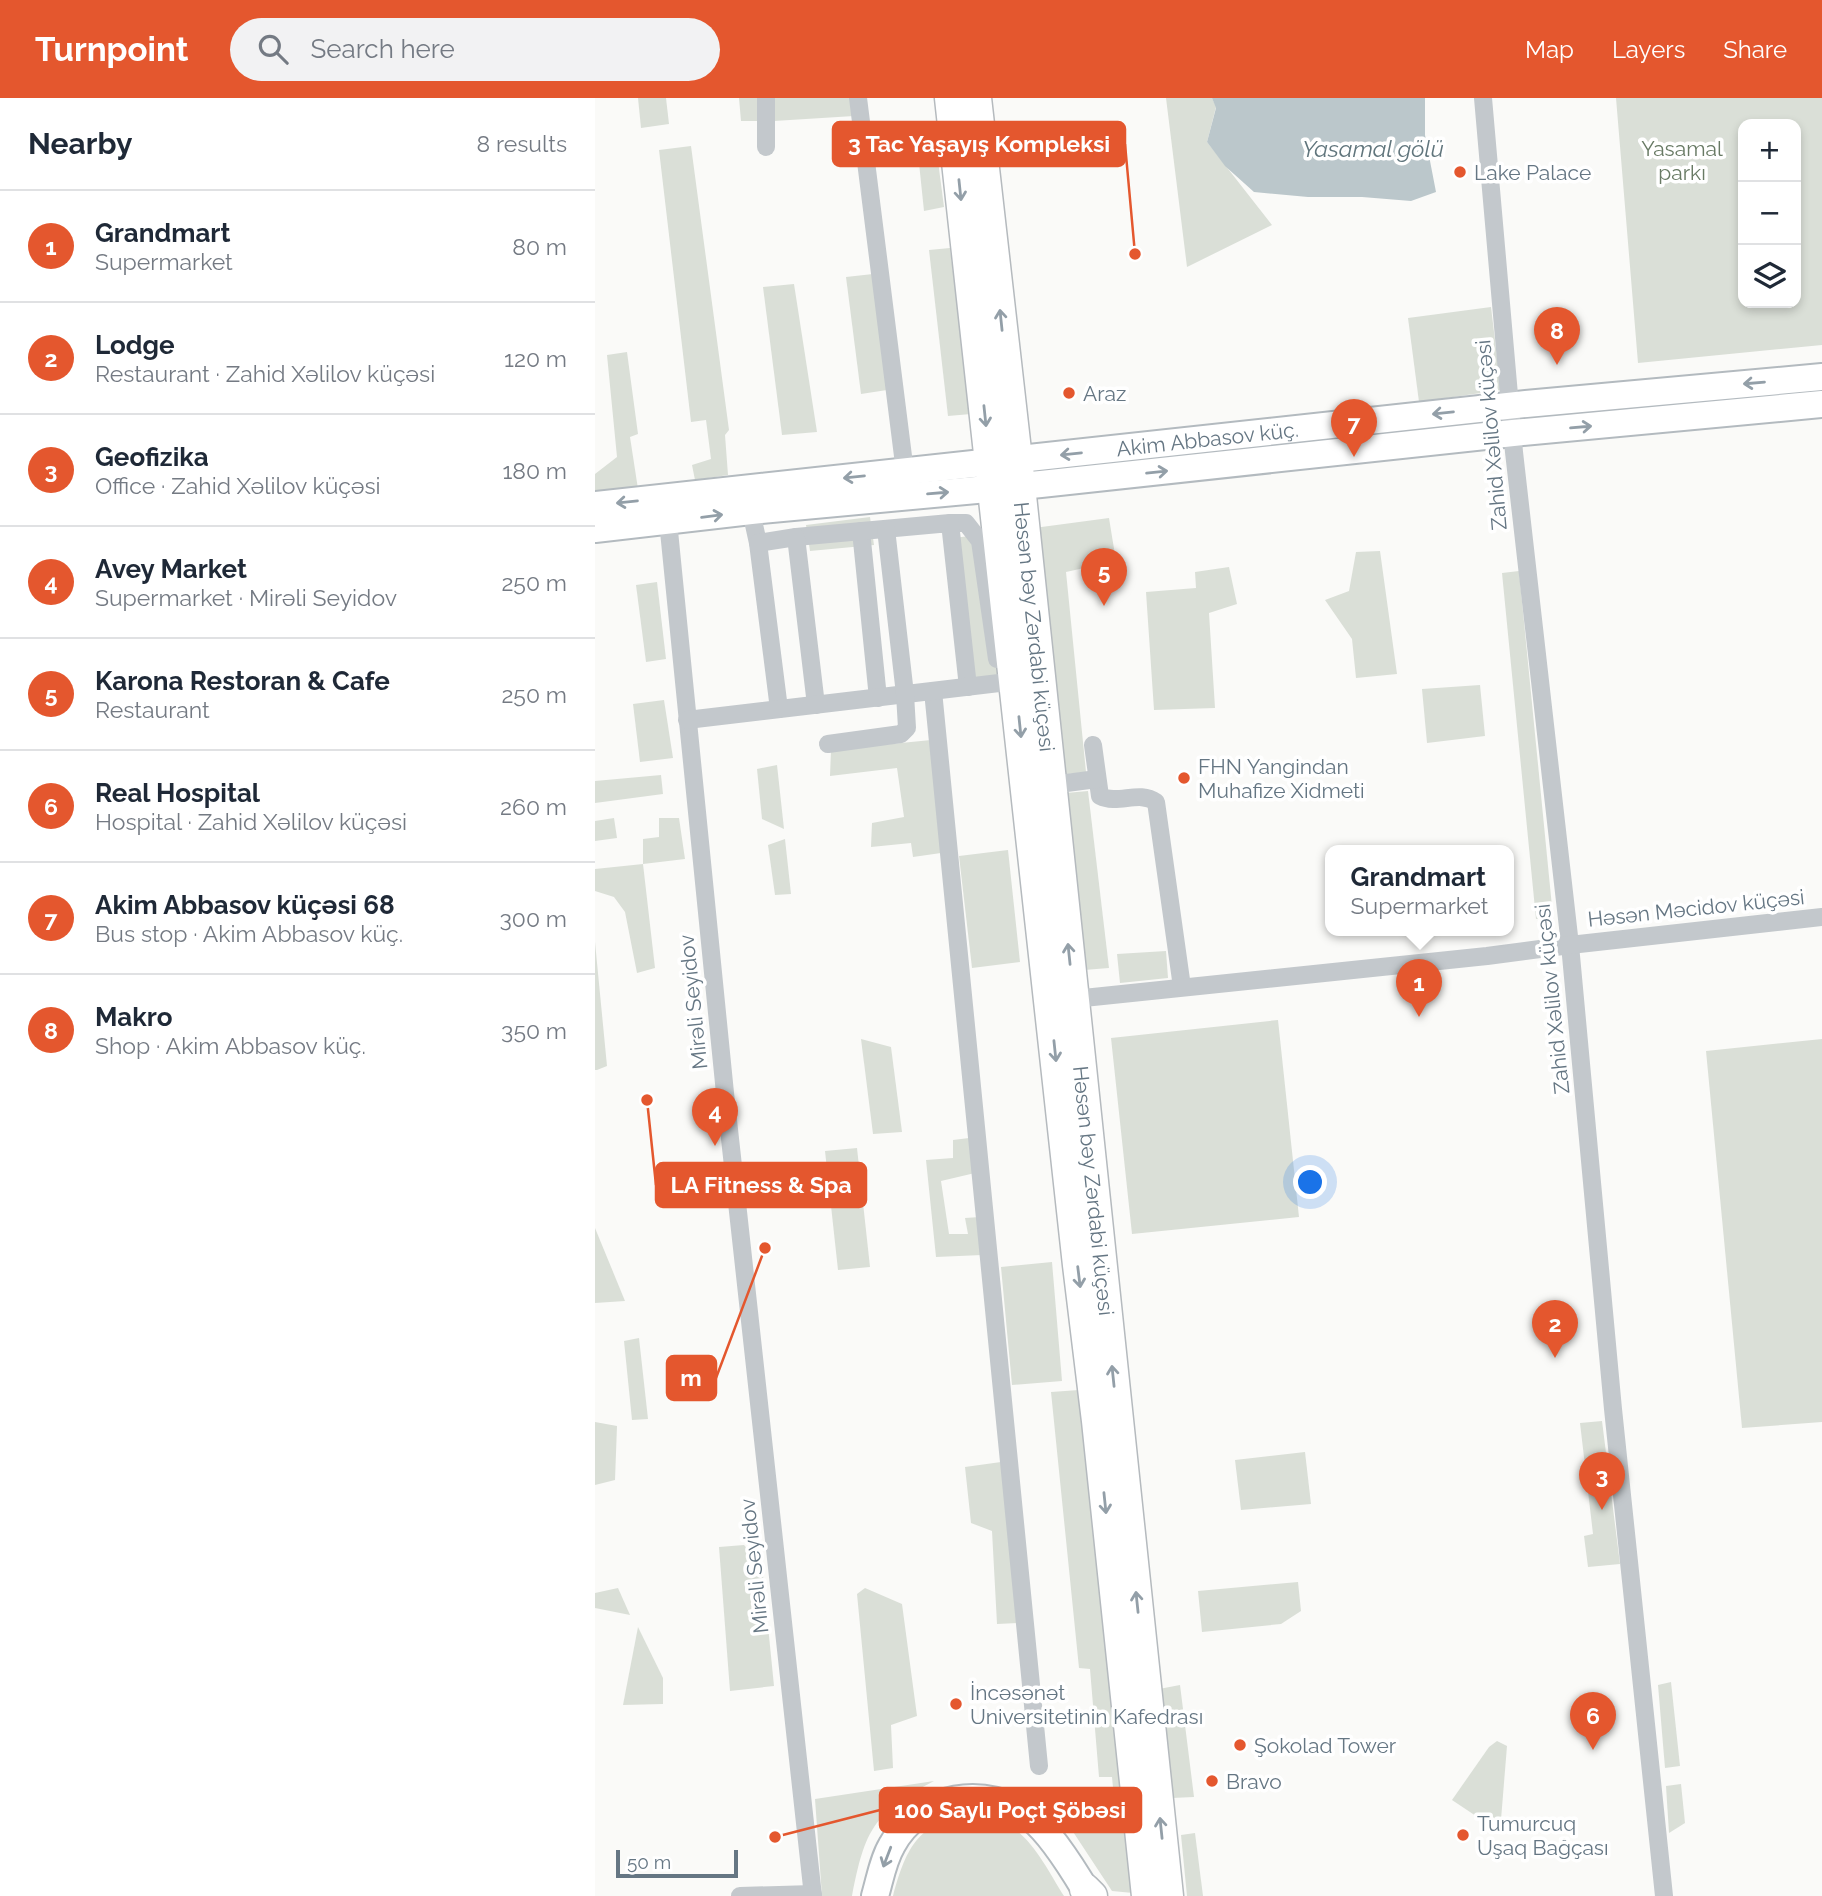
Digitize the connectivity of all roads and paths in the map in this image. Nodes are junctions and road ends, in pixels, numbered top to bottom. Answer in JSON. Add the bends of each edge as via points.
{"nodes":[{"id":1,"x":766,"y":98,"type":"edge"},
{"id":2,"x":859,"y":98,"type":"edge"},
{"id":3,"x":950,"y":98,"type":"edge"},
{"id":4,"x":976,"y":98,"type":"edge"},
{"id":5,"x":1483,"y":98,"type":"edge"},
{"id":6,"x":766,"y":147,"type":"dead end"},
{"id":7,"x":1822,"y":377,"type":"edge"},
{"id":8,"x":1822,"y":404,"type":"edge"},
{"id":9,"x":1511,"y":406,"type":"junction"},
{"id":10,"x":1513,"y":433,"type":"junction"},
{"id":11,"x":1264,"y":434,"type":"junction"},
{"id":12,"x":1267,"y":461,"type":"junction"},
{"id":13,"x":905,"y":472,"type":"junction"},
{"id":14,"x":1005,"y":475,"type":"junction"},
{"id":15,"x":750,"y":500,"type":"junction"},
{"id":16,"x":595,"y":505,"type":"edge"},
{"id":17,"x":668,"y":521,"type":"junction"},
{"id":18,"x":950,"y":523,"type":"junction"},
{"id":19,"x":595,"y":529,"type":"edge"},
{"id":20,"x":886,"y":529,"type":"junction"},
{"id":21,"x":861,"y":531,"type":"junction"},
{"id":22,"x":796,"y":537,"type":"junction"},
{"id":23,"x":758,"y":543,"type":"junction"},
{"id":24,"x":1008,"y":682,"type":"junction"},
{"id":25,"x":968,"y":687,"type":"junction"},
{"id":26,"x":933,"y":691,"type":"junction"},
{"id":27,"x":905,"y":694,"type":"junction"},
{"id":28,"x":878,"y":698,"type":"junction"},
{"id":29,"x":815,"y":705,"type":"junction"},
{"id":30,"x":779,"y":709,"type":"junction"},
{"id":31,"x":687,"y":720,"type":"junction"},
{"id":32,"x":828,"y":744,"type":"dead end"},
{"id":33,"x":1093,"y":745,"type":"dead end"},
{"id":34,"x":1097,"y":779,"type":"junction"},
{"id":35,"x":1051,"y":785,"type":"junction"},
{"id":36,"x":1822,"y":917,"type":"edge"},
{"id":37,"x":1570,"y":945,"type":"junction"},
{"id":38,"x":1182,"y":988,"type":"junction"},
{"id":39,"x":1074,"y":999,"type":"junction"},
{"id":40,"x":1039,"y":1766,"type":"dead end"},
{"id":41,"x":1089,"y":1894,"type":"edge"},
{"id":42,"x":813,"y":1895,"type":"edge"},
{"id":43,"x":740,"y":1896,"type":"edge"},
{"id":44,"x":876,"y":1896,"type":"edge"},
{"id":45,"x":1147,"y":1896,"type":"edge"},
{"id":46,"x":1168,"y":1896,"type":"edge"},
{"id":47,"x":1664,"y":1896,"type":"edge"}],
"edges":[{"from":1,"to":6,"type":"street"},
{"from":2,"to":13,"type":"street"},
{"from":3,"to":14,"type":"main road","name":"Həsən bəy Zərdabi küçəsi","one_way":true},
{"from":14,"to":4,"type":"main road","name":"Həsən bəy Zərdabi küçəsi","one_way":true},
{"from":5,"to":9,"type":"street","name":"Zahid Xəlilov küçəsi"},
{"from":7,"to":9,"type":"main road","name":"Akim Abbasov küç.","one_way":true},
{"from":10,"to":8,"type":"main road","name":"Akim Abbasov küç.","one_way":true},
{"from":9,"to":10,"type":"street","name":"Zahid Xəlilov küçəsi"},
{"from":9,"to":11,"type":"main road","name":"Akim Abbasov küç.","one_way":true},
{"from":10,"to":12,"type":"main road","name":"Akim Abbasov küç."},
{"from":10,"to":37,"type":"street","name":"Zahid Xəlilov küçəsi"},
{"from":11,"to":12,"type":"main road"},
{"from":11,"to":14,"type":"main road","name":"Akim Abbasov küç.","one_way":true},
{"from":14,"to":12,"type":"main road","name":"Akim Abbasov küç.","one_way":true},
{"from":13,"to":14,"type":"main road","name":"Akim Abbasov küç."},
{"from":13,"to":15,"type":"main road","name":"Akim Abbasov küç.","one_way":true},
{"from":15,"to":14,"type":"main road","name":"Akim Abbasov küç.","one_way":true},
{"from":14,"to":24,"type":"main road","name":"Həsən bəy Zərdabi küçəsi"},
{"from":14,"to":35,"type":"main road","name":"Həsən bəy Zərdabi küçəsi"},
{"from":15,"to":16,"type":"main road","name":"Akim Abbasov küç.","one_way":true},
{"from":17,"to":15,"type":"main road","name":"Akim Abbasov küç.","one_way":true},
{"from":15,"to":23,"type":"street"},
{"from":17,"to":19,"type":"main road","name":"Akim Abbasov küç."},
{"from":17,"to":31,"type":"street","name":"Mirəli Seyidov"},
{"from":18,"to":20,"type":"street"},
{"from":18,"to":24,"type":"street","via":[[965,523],[980,541]]},
{"from":18,"to":25,"type":"street"},
{"from":20,"to":21,"type":"street"},
{"from":20,"to":27,"type":"street"},
{"from":21,"to":22,"type":"street"},
{"from":21,"to":28,"type":"street"},
{"from":22,"to":23,"type":"street"},
{"from":22,"to":29,"type":"street"},
{"from":23,"to":30,"type":"street"},
{"from":24,"to":25,"type":"street"},
{"from":24,"to":45,"type":"main road","name":"Həsən bəy Zərdabi küçəsi","one_way":true},
{"from":25,"to":26,"type":"street"},
{"from":26,"to":27,"type":"street"},
{"from":26,"to":40,"type":"street"},
{"from":27,"to":28,"type":"street"},
{"from":27,"to":32,"type":"street","via":[[907,728],[901,734]]},
{"from":28,"to":29,"type":"street"},
{"from":29,"to":30,"type":"street"},
{"from":30,"to":31,"type":"street"},
{"from":31,"to":42,"type":"street","name":"Mirəli Seyidov"},
{"from":33,"to":34,"type":"street"},
{"from":34,"to":35,"type":"street"},
{"from":34,"to":38,"type":"street","via":[[1100,796],[1107,800],[1150,797],[1156,802]]},
{"from":39,"to":35,"type":"main road","name":"Həsən bəy Zərdabi küçəsi","one_way":true},
{"from":36,"to":37,"type":"street","name":"Həsən Məcidov küçəsi"},
{"from":37,"to":38,"type":"street","name":"Həsən Məcidov küçəsi"},
{"from":37,"to":47,"type":"street","name":"Zahid Xəlilov küçəsi"},
{"from":38,"to":39,"type":"street","name":"Həsən Məcidov küçəsi"},
{"from":46,"to":39,"type":"main road","name":"Həsən bəy Zərdabi küçəsi","one_way":true},
{"from":41,"to":44,"type":"main road","one_way":true,"via":[[1034,1820],[1010,1804],[979,1797],[940,1803],[910,1823],[892,1844]]},
{"from":42,"to":43,"type":"street"}]}
